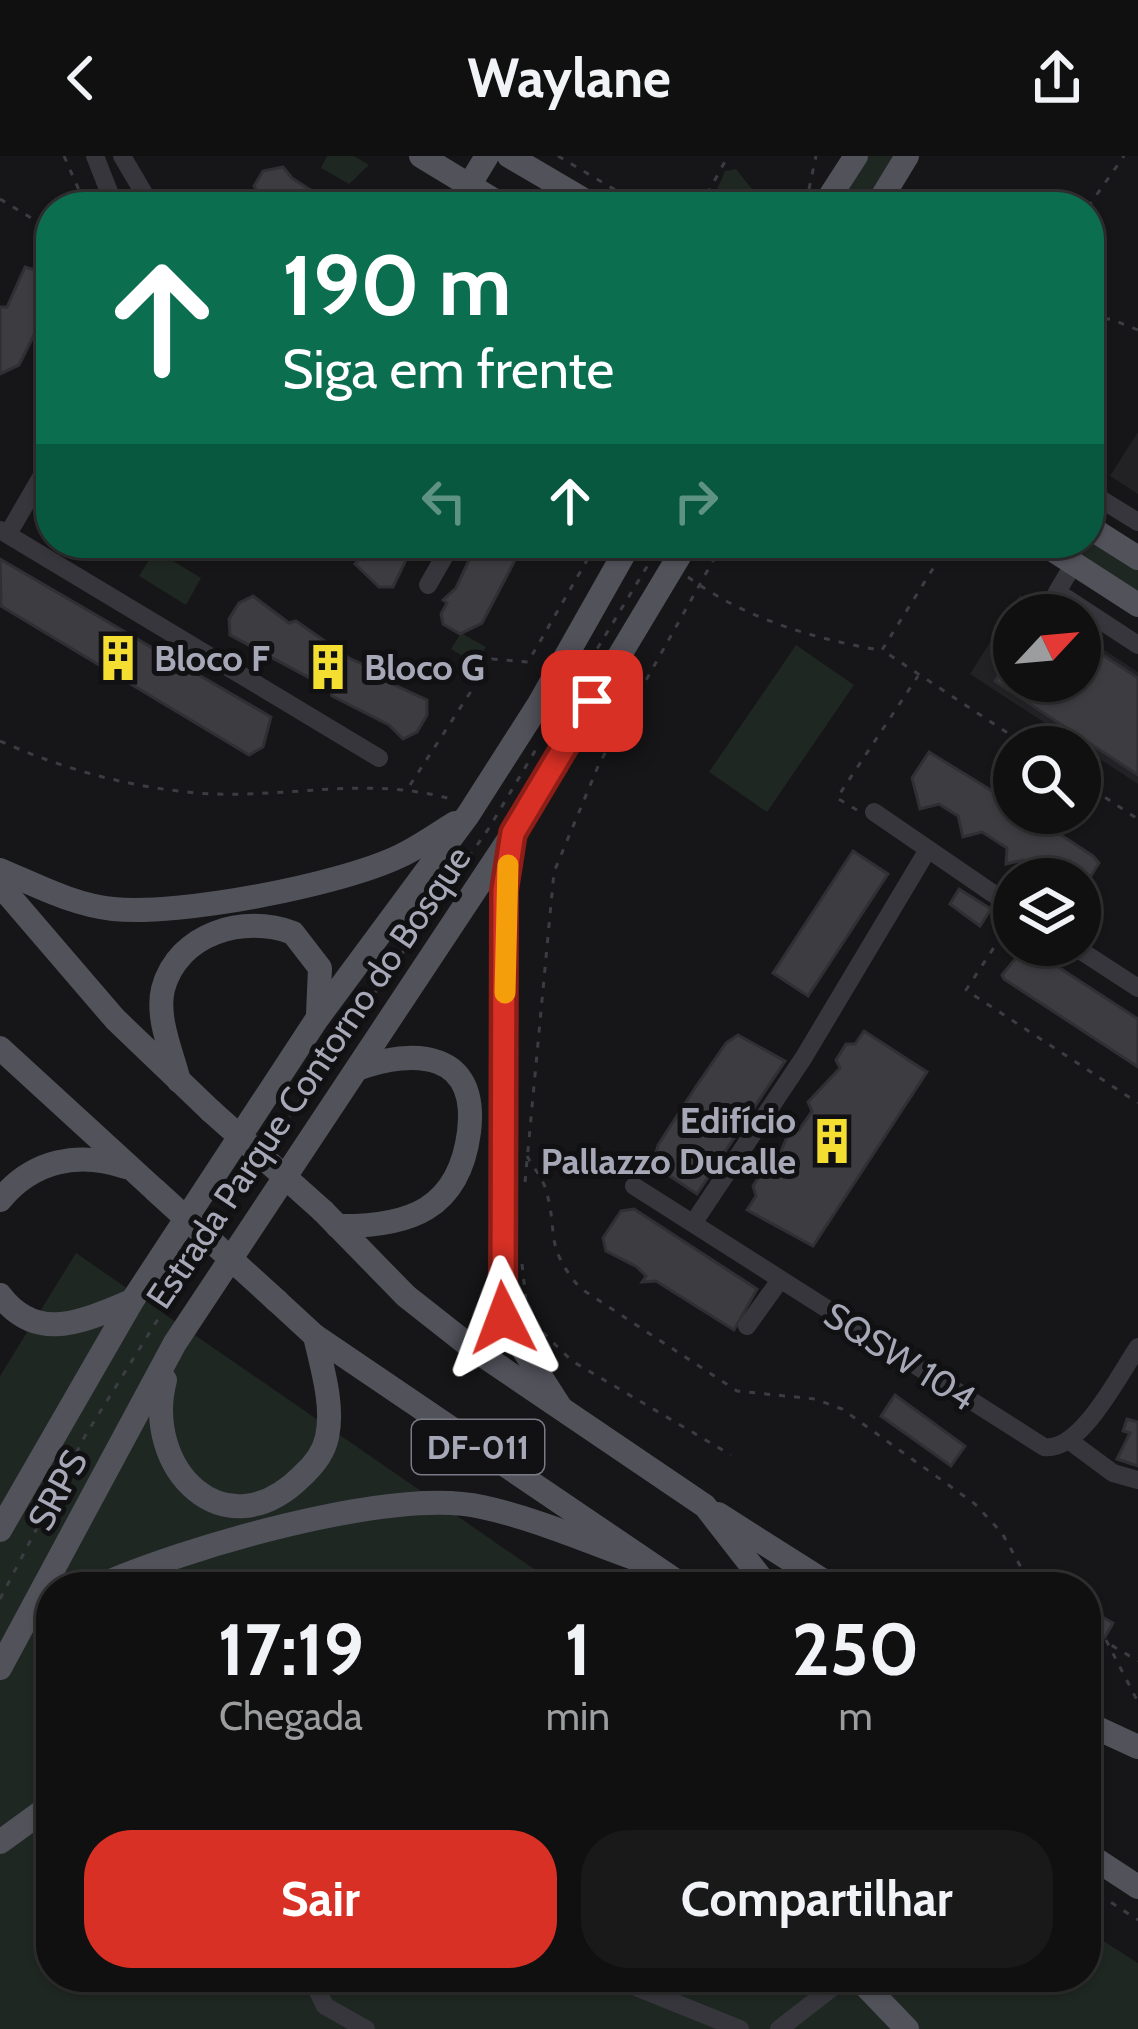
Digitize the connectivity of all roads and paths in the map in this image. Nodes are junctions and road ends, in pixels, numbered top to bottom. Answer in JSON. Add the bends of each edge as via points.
{"nodes":[{"id":1,"x":64,"y":156,"type":"edge"},
{"id":2,"x":95,"y":156,"type":"edge"},
{"id":3,"x":122,"y":156,"type":"edge"},
{"id":4,"x":421,"y":156,"type":"edge"},
{"id":5,"x":487,"y":156,"type":"edge"},
{"id":6,"x":509,"y":156,"type":"edge"},
{"id":7,"x":558,"y":156,"type":"edge"},
{"id":8,"x":728,"y":156,"type":"edge"},
{"id":9,"x":816,"y":156,"type":"edge"},
{"id":10,"x":856,"y":156,"type":"edge"},
{"id":11,"x":907,"y":156,"type":"edge"},
{"id":12,"x":1124,"y":156,"type":"edge"},
{"id":13,"x":470,"y":184,"type":"junction"},
{"id":14,"x":80,"y":192,"type":"edge"},
{"id":15,"x":109,"y":192,"type":"edge"},
{"id":16,"x":150,"y":192,"type":"edge"},
{"id":17,"x":482,"y":192,"type":"edge"},
{"id":18,"x":570,"y":192,"type":"edge"},
{"id":19,"x":619,"y":192,"type":"edge"},
{"id":20,"x":708,"y":192,"type":"edge"},
{"id":21,"x":815,"y":192,"type":"edge"},
{"id":22,"x":822,"y":192,"type":"edge"},
{"id":23,"x":885,"y":192,"type":"edge"},
{"id":24,"x":1099,"y":192,"type":"edge"},
{"id":25,"x":0,"y":199,"type":"edge"},
{"id":26,"x":36,"y":221,"type":"edge"},
{"id":27,"x":1104,"y":320,"type":"edge"},
{"id":28,"x":1138,"y":330,"type":"edge"},
{"id":29,"x":36,"y":483,"type":"edge"},
{"id":30,"x":1104,"y":501,"type":"edge"},
{"id":31,"x":1138,"y":521,"type":"edge"},
{"id":32,"x":4,"y":532,"type":"edge"},
{"id":33,"x":1104,"y":537,"type":"edge"},
{"id":34,"x":36,"y":551,"type":"edge"},
{"id":35,"x":47,"y":558,"type":"edge"},
{"id":36,"x":443,"y":558,"type":"edge"},
{"id":37,"x":588,"y":558,"type":"edge"},
{"id":38,"x":622,"y":558,"type":"edge"},
{"id":39,"x":652,"y":558,"type":"edge"},
{"id":40,"x":678,"y":558,"type":"edge"},
{"id":41,"x":714,"y":558,"type":"edge"},
{"id":42,"x":940,"y":558,"type":"edge"},
{"id":43,"x":1063,"y":558,"type":"edge"},
{"id":44,"x":1138,"y":558,"type":"edge"},
{"id":45,"x":1073,"y":565,"type":"junction"},
{"id":46,"x":698,"y":584,"type":"junction"},
{"id":47,"x":428,"y":585,"type":"dead end"},
{"id":48,"x":1138,"y":605,"type":"edge"},
{"id":49,"x":1138,"y":645,"type":"edge"},
{"id":50,"x":882,"y":650,"type":"junction"},
{"id":51,"x":919,"y":675,"type":"junction"},
{"id":52,"x":571,"y":692,"type":"dead end"},
{"id":53,"x":997,"y":726,"type":"edge"},
{"id":54,"x":548,"y":730,"type":"dead end"},
{"id":55,"x":0,"y":741,"type":"edge"},
{"id":56,"x":379,"y":758,"type":"dead end"},
{"id":57,"x":409,"y":786,"type":"junction"},
{"id":58,"x":1101,"y":795,"type":"edge"},
{"id":59,"x":471,"y":810,"type":"junction"},
{"id":60,"x":874,"y":812,"type":"joint"},
{"id":61,"x":1138,"y":819,"type":"edge"},
{"id":62,"x":513,"y":833,"type":"junction"},
{"id":63,"x":927,"y":851,"type":"junction"},
{"id":64,"x":0,"y":870,"type":"edge"},
{"id":65,"x":0,"y":885,"type":"edge"},
{"id":66,"x":993,"y":897,"type":"edge"},
{"id":67,"x":993,"y":946,"type":"edge"},
{"id":68,"x":1101,"y":964,"type":"edge"},
{"id":69,"x":1138,"y":988,"type":"edge"},
{"id":70,"x":317,"y":1019,"type":"junction"},
{"id":71,"x":0,"y":1048,"type":"edge"},
{"id":72,"x":357,"y":1069,"type":"junction"},
{"id":73,"x":178,"y":1081,"type":"junction"},
{"id":74,"x":1138,"y":1102,"type":"edge"},
{"id":75,"x":270,"y":1145,"type":"dead end"},
{"id":76,"x":527,"y":1156,"type":"junction"},
{"id":77,"x":257,"y":1164,"type":"dead end"},
{"id":78,"x":131,"y":1169,"type":"junction"},
{"id":79,"x":634,"y":1186,"type":"dead end"},
{"id":80,"x":524,"y":1198,"type":"dead end"},
{"id":81,"x":0,"y":1200,"type":"edge"},
{"id":82,"x":330,"y":1218,"type":"junction"},
{"id":83,"x":221,"y":1220,"type":"dead end"},
{"id":84,"x":694,"y":1222,"type":"junction"},
{"id":85,"x":208,"y":1239,"type":"dead end"},
{"id":86,"x":522,"y":1259,"type":"dead end"},
{"id":87,"x":780,"y":1280,"type":"junction"},
{"id":88,"x":0,"y":1294,"type":"edge"},
{"id":89,"x":132,"y":1301,"type":"junction"},
{"id":90,"x":747,"y":1326,"type":"dead end"},
{"id":91,"x":315,"y":1336,"type":"junction"},
{"id":92,"x":175,"y":1343,"type":"junction"},
{"id":93,"x":1138,"y":1347,"type":"edge"},
{"id":94,"x":559,"y":1405,"type":"junction"},
{"id":95,"x":1071,"y":1442,"type":"junction"},
{"id":96,"x":730,"y":1454,"type":"dead end"},
{"id":97,"x":1138,"y":1480,"type":"edge"},
{"id":98,"x":705,"y":1506,"type":"junction"},
{"id":99,"x":0,"y":1530,"type":"edge"},
{"id":100,"x":648,"y":1563,"type":"junction"},
{"id":101,"x":55,"y":1572,"type":"edge"},
{"id":102,"x":130,"y":1572,"type":"edge"},
{"id":103,"x":662,"y":1572,"type":"edge"},
{"id":104,"x":756,"y":1572,"type":"edge"},
{"id":105,"x":809,"y":1572,"type":"edge"},
{"id":106,"x":1024,"y":1572,"type":"edge"},
{"id":107,"x":0,"y":1599,"type":"edge"},
{"id":108,"x":36,"y":1608,"type":"edge"},
{"id":109,"x":36,"y":1622,"type":"edge"},
{"id":110,"x":25,"y":1629,"type":"junction"},
{"id":111,"x":1101,"y":1638,"type":"edge"},
{"id":112,"x":1106,"y":1640,"type":"junction"},
{"id":113,"x":1138,"y":1660,"type":"edge"},
{"id":114,"x":0,"y":1668,"type":"edge"},
{"id":115,"x":1138,"y":1702,"type":"edge"},
{"id":116,"x":1101,"y":1730,"type":"edge"},
{"id":117,"x":1138,"y":1747,"type":"edge"},
{"id":118,"x":36,"y":1815,"type":"edge"},
{"id":119,"x":25,"y":1822,"type":"junction"},
{"id":120,"x":0,"y":1832,"type":"edge"},
{"id":121,"x":0,"y":1842,"type":"edge"},
{"id":122,"x":1101,"y":1863,"type":"edge"},
{"id":123,"x":1138,"y":1887,"type":"edge"},
{"id":124,"x":1101,"y":1896,"type":"edge"},
{"id":125,"x":1138,"y":1920,"type":"edge"},
{"id":126,"x":318,"y":1992,"type":"edge"},
{"id":127,"x":648,"y":1992,"type":"edge"},
{"id":128,"x":827,"y":1992,"type":"edge"},
{"id":129,"x":871,"y":1992,"type":"edge"},
{"id":130,"x":367,"y":2029,"type":"edge"},
{"id":131,"x":740,"y":2029,"type":"edge"},
{"id":132,"x":779,"y":2029,"type":"edge"},
{"id":133,"x":907,"y":2029,"type":"edge"}],
"edges":[{"from":1,"to":14,"type":"path"},
{"from":2,"to":15,"type":"street"},
{"from":3,"to":16,"type":"street"},
{"from":4,"to":13,"type":"main road"},
{"from":5,"to":13,"type":"main road"},
{"from":6,"to":18,"type":"main road"},
{"from":7,"to":19,"type":"path"},
{"from":8,"to":20,"type":"path"},
{"from":9,"to":21,"type":"path"},
{"from":10,"to":22,"type":"main road"},
{"from":11,"to":23,"type":"main road"},
{"from":12,"to":24,"type":"path"},
{"from":13,"to":17,"type":"main road"},
{"from":25,"to":26,"type":"path"},
{"from":27,"to":28,"type":"path"},
{"from":29,"to":32,"type":"street"},
{"from":30,"to":31,"type":"street"},
{"from":32,"to":34,"type":"street"},
{"from":33,"to":44,"type":"main road"},
{"from":35,"to":56,"type":"street"},
{"from":36,"to":47,"type":"street"},
{"from":37,"to":57,"type":"path","via":[[528,662],[491,658]]},
{"from":38,"to":59,"type":"main road","name":"Estrada Parque Contorno do Bosque"},
{"from":39,"to":52,"type":"path"},
{"from":40,"to":62,"type":"main road","name":"Estrada Parque Contorno do Bosque"},
{"from":41,"to":46,"type":"path"},
{"from":42,"to":50,"type":"path"},
{"from":43,"to":45,"type":"main road"},
{"from":45,"to":48,"type":"main road"},
{"from":45,"to":49,"type":"street","via":[[1057,592]]},
{"from":46,"to":50,"type":"path","via":[[786,627]]},
{"from":46,"to":76,"type":"path","via":[[599,764],[554,872]]},
{"from":50,"to":51,"type":"path"},
{"from":51,"to":53,"type":"path"},
{"from":51,"to":60,"type":"path","via":[[837,798]]},
{"from":54,"to":75,"type":"path"},
{"from":55,"to":57,"type":"path","via":[[92,776],[198,793]]},
{"from":57,"to":59,"type":"path"},
{"from":58,"to":61,"type":"path"},
{"from":59,"to":64,"type":"main road","via":[[398,857],[174,909],[74,901]]},
{"from":59,"to":70,"type":"main road","name":"Estrada Parque Contorno do Bosque"},
{"from":60,"to":63,"type":"street"},
{"from":62,"to":72,"type":"main road","name":"Estrada Parque Contorno do Bosque"},
{"from":62,"to":94,"type":"main road","via":[[504,890],[500,1283],[503,1318]]},
{"from":63,"to":66,"type":"street"},
{"from":63,"to":84,"type":"street"},
{"from":65,"to":73,"type":"main road","number":"DF-011"},
{"from":67,"to":74,"type":"path","via":[[966,990]]},
{"from":68,"to":69,"type":"street"},
{"from":70,"to":73,"type":"main road","via":[[320,968],[306,944],[278,927],[222,929],[184,953],[163,991]]},
{"from":70,"to":89,"type":"main road","name":"Estrada Parque Contorno do Bosque"},
{"from":71,"to":78,"type":"main road","number":"DF-011"},
{"from":72,"to":82,"type":"main road","via":[[398,1054],[446,1065],[461,1079],[470,1124],[461,1176],[438,1201],[392,1223]]},
{"from":72,"to":92,"type":"main road","name":"Estrada Parque Contorno do Bosque"},
{"from":73,"to":82,"type":"main road","number":"DF-011","bridge":true},
{"from":76,"to":80,"type":"path"},
{"from":76,"to":106,"type":"path","via":[[546,1190],[549,1233],[563,1268],[601,1306],[737,1390],[842,1409],[975,1504]]},
{"from":77,"to":83,"type":"path"},
{"from":78,"to":81,"type":"main road","via":[[61,1160],[19,1178]]},
{"from":78,"to":91,"type":"main road","number":"DF-011","bridge":true},
{"from":79,"to":84,"type":"street","name":"SQSW 104"},
{"from":82,"to":94,"type":"main road","number":"DF-011","via":[[406,1296]]},
{"from":84,"to":87,"type":"street","name":"SQSW 104"},
{"from":85,"to":107,"type":"path","via":[[85,1436]]},
{"from":86,"to":96,"type":"path","via":[[528,1318],[572,1361]]},
{"from":87,"to":90,"type":"street"},
{"from":87,"to":95,"type":"street","name":"SQSW 104","via":[[1044,1447]]},
{"from":88,"to":89,"type":"main road","via":[[27,1319],[60,1329]]},
{"from":89,"to":99,"type":"main road","name":"SRPS"},
{"from":91,"to":92,"type":"main road","via":[[330,1416],[326,1442],[277,1498],[241,1507],[204,1498],[161,1439],[160,1402]]},
{"from":91,"to":100,"type":"main road","number":"DF-011"},
{"from":92,"to":101,"type":"main road","name":"SRPS"},
{"from":93,"to":95,"type":"street"},
{"from":94,"to":98,"type":"main road","number":"DF-011"},
{"from":95,"to":97,"type":"street"},
{"from":98,"to":104,"type":"main road","number":"DF-011"},
{"from":98,"to":105,"type":"main road","number":"DF-011"},
{"from":100,"to":102,"type":"main road","via":[[479,1506],[418,1501]]},
{"from":100,"to":103,"type":"main road","number":"DF-011"},
{"from":108,"to":110,"type":"main road","name":"SRPS"},
{"from":109,"to":110,"type":"main road"},
{"from":110,"to":114,"type":"main road","name":"SRPS"},
{"from":111,"to":112,"type":"path"},
{"from":112,"to":113,"type":"path"},
{"from":112,"to":115,"type":"path"},
{"from":116,"to":117,"type":"main road"},
{"from":118,"to":119,"type":"main road"},
{"from":119,"to":120,"type":"main road"},
{"from":119,"to":121,"type":"main road"},
{"from":122,"to":123,"type":"main road"},
{"from":124,"to":125,"type":"path"},
{"from":126,"to":130,"type":"street","via":[[325,2006]]},
{"from":127,"to":131,"type":"street"},
{"from":128,"to":132,"type":"street"},
{"from":129,"to":133,"type":"main road"}]}
